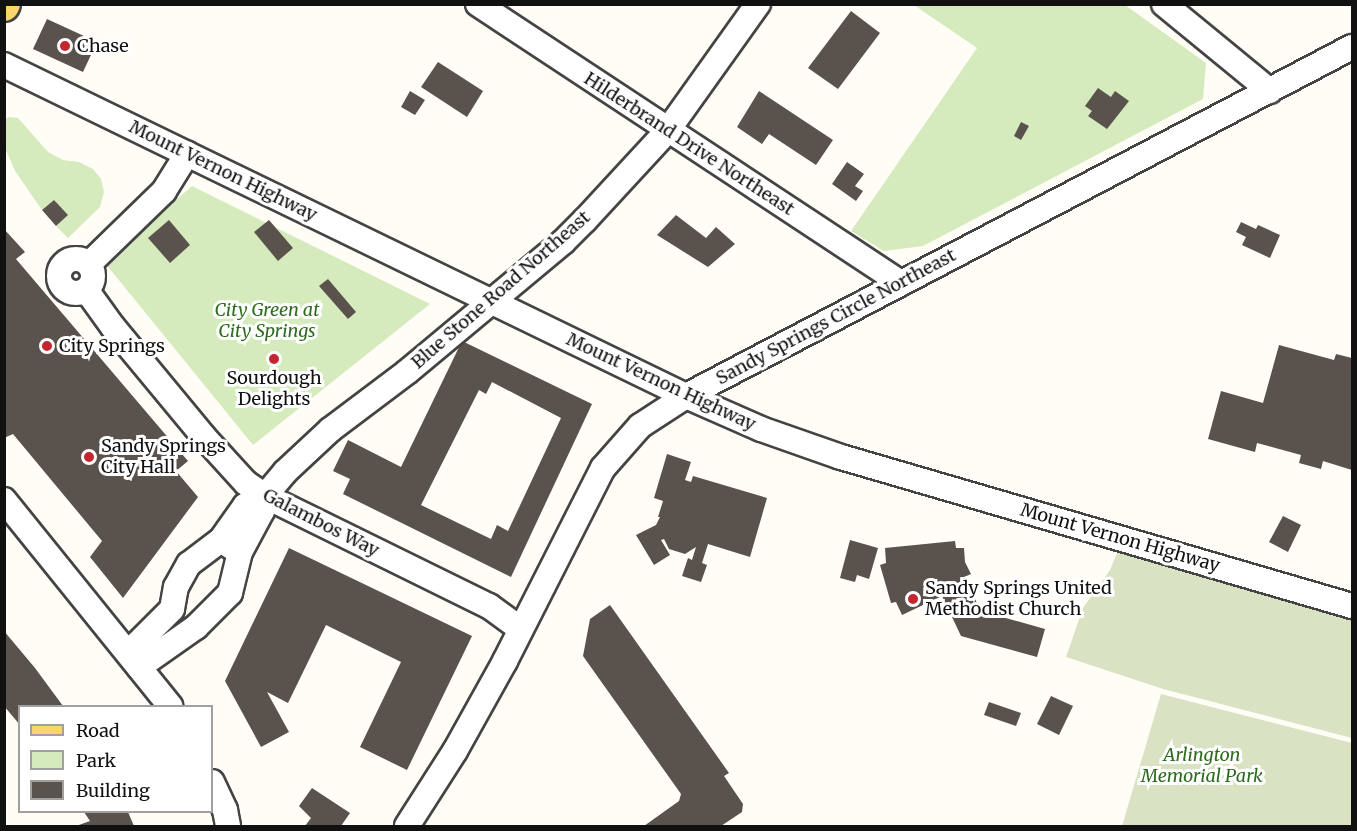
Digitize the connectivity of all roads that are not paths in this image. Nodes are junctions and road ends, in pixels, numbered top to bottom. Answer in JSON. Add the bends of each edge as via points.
{"nodes":[{"id":1,"x":478,"y":4,"type":"edge"},
{"id":2,"x":758,"y":4,"type":"edge"},
{"id":3,"x":1164,"y":4,"type":"edge"},
{"id":4,"x":1353,"y":47,"type":"edge"},
{"id":5,"x":4,"y":65,"type":"edge"},
{"id":6,"x":1270,"y":91,"type":"junction"},
{"id":7,"x":668,"y":130,"type":"junction"},
{"id":8,"x":187,"y":154,"type":"junction"},
{"id":9,"x":89,"y":264,"type":"junction"},
{"id":10,"x":901,"y":283,"type":"junction"},
{"id":11,"x":87,"y":291,"type":"junction"},
{"id":12,"x":491,"y":300,"type":"junction"},
{"id":13,"x":686,"y":396,"type":"junction"},
{"id":14,"x":265,"y":496,"type":"junction"},
{"id":15,"x":4,"y":500,"type":"edge"},
{"id":16,"x":230,"y":546,"type":"junction"},
{"id":17,"x":1353,"y":606,"type":"edge"},
{"id":18,"x":172,"y":609,"type":"junction"},
{"id":19,"x":196,"y":627,"type":"junction"},
{"id":20,"x":521,"y":629,"type":"junction"},
{"id":21,"x":134,"y":660,"type":"junction"},
{"id":22,"x":169,"y":705,"type":"edge"},
{"id":23,"x":213,"y":784,"type":"edge"},
{"id":24,"x":228,"y":826,"type":"edge"},
{"id":25,"x":406,"y":826,"type":"edge"}],
"edges":[{"from":1,"to":7,"type":"street","name":"Hilderbrand Drive Northeast"},
{"from":2,"to":7,"type":"street","name":"Blue Stone Road Northeast"},
{"from":3,"to":6,"type":"street"},
{"from":4,"to":6,"type":"street","name":"Sandy Springs Circle Northeast"},
{"from":5,"to":8,"type":"street","name":"Mount Vernon Highway"},
{"from":6,"to":10,"type":"street","name":"Sandy Springs Circle Northeast"},
{"from":7,"to":10,"type":"street","name":"Hilderbrand Drive Northeast"},
{"from":7,"to":12,"type":"street","name":"Blue Stone Road Northeast","via":[[563,242]]},
{"from":8,"to":9,"type":"street","via":[[164,190]]},
{"from":8,"to":12,"type":"street","name":"Mount Vernon Highway"},
{"from":9,"to":11,"type":"street","via":[[94,275]]},
{"from":9,"to":11,"type":"street","via":[[73,259],[63,264],[59,275],[65,290],[76,294]]},
{"from":10,"to":13,"type":"street","name":"Sandy Springs Circle Northeast"},
{"from":11,"to":14,"type":"street","name":"Galambos Way","via":[[204,437],[246,483]]},
{"from":12,"to":13,"type":"street","name":"Mount Vernon Highway"},
{"from":12,"to":14,"type":"street","name":"Blue Stone Road Northeast","via":[[407,372],[330,430]]},
{"from":13,"to":17,"type":"street","name":"Mount Vernon Highway","via":[[761,429],[841,457]]},
{"from":13,"to":20,"type":"street","name":"Sandy Springs Circle Northeast","via":[[640,426],[603,468]]},
{"from":14,"to":16,"type":"street","name":"Blue Stone Road Northeast","via":[[245,506]]},
{"from":14,"to":20,"type":"street","name":"Galambos Way","via":[[489,606]]},
{"from":15,"to":21,"type":"street"},
{"from":16,"to":18,"type":"street","name":"Blue Stone Road Northeast","via":[[189,564],[176,587]]},
{"from":16,"to":19,"type":"street","name":"Blue Stone Road Northeast","via":[[230,592]]},
{"from":18,"to":19,"type":"street"},
{"from":18,"to":21,"type":"street","name":"Blue Stone Road Northeast"},
{"from":19,"to":21,"type":"street","name":"Blue Stone Road Northeast"},
{"from":20,"to":25,"type":"street","name":"Sandy Springs Circle Northeast","via":[[454,751]]},
{"from":21,"to":22,"type":"street"},
{"from":23,"to":24,"type":"street"}]}
